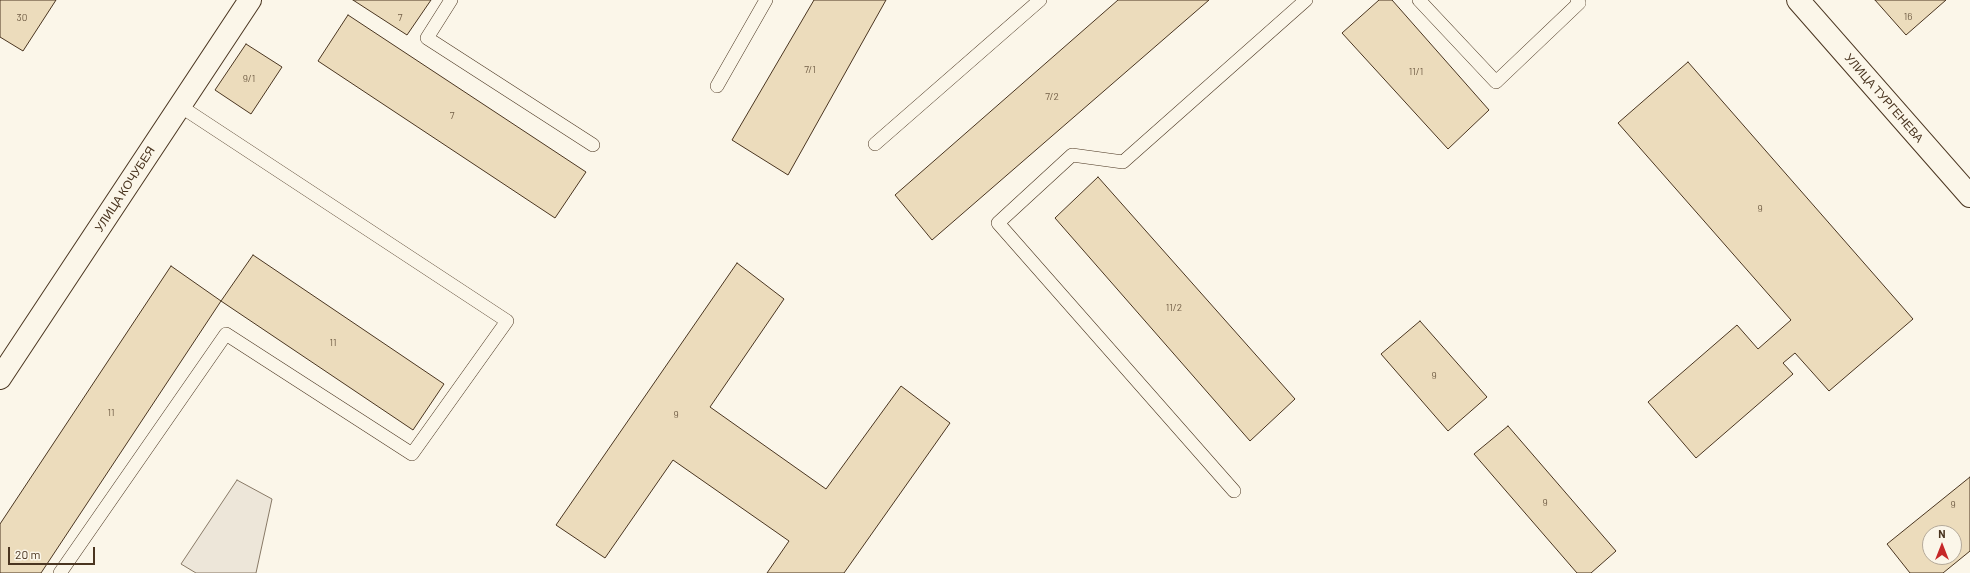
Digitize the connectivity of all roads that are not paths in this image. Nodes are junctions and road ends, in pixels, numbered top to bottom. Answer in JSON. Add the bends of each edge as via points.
{"nodes":[{"id":1,"x":250,"y":0,"type":"edge"},
{"id":2,"x":451,"y":0,"type":"edge"},
{"id":3,"x":766,"y":0,"type":"edge"},
{"id":4,"x":1040,"y":0,"type":"edge"},
{"id":5,"x":1306,"y":0,"type":"edge"},
{"id":6,"x":1419,"y":0,"type":"edge"},
{"id":7,"x":1577,"y":0,"type":"edge"},
{"id":8,"x":1798,"y":0,"type":"edge"},
{"id":9,"x":717,"y":86,"type":"dead end"},
{"id":10,"x":180,"y":106,"type":"junction"},
{"id":11,"x":875,"y":144,"type":"dead end"},
{"id":12,"x":593,"y":145,"type":"dead end"},
{"id":13,"x":1970,"y":196,"type":"edge"},
{"id":14,"x":0,"y":378,"type":"edge"},
{"id":15,"x":1234,"y":491,"type":"dead end"},
{"id":16,"x":60,"y":573,"type":"edge"}],
"edges":[{"from":1,"to":10,"type":"main road","name":"УЛИЦА КОЧУБЕЯ"},
{"from":2,"to":12,"type":"lane","via":[[427,38]]},
{"from":3,"to":9,"type":"lane"},
{"from":4,"to":11,"type":"lane"},
{"from":5,"to":15,"type":"lane","via":[[1123,162],[1072,155],[998,223]]},
{"from":6,"to":7,"type":"lane","via":[[1496,82],[1579,3]]},
{"from":8,"to":13,"type":"main road","name":"УЛИЦА ТУРГЕНЕВА"},
{"from":10,"to":14,"type":"main road","name":"УЛИЦА КОЧУБЕЯ"},
{"from":10,"to":16,"type":"lane","via":[[507,321],[412,454],[226,334]]}]}
